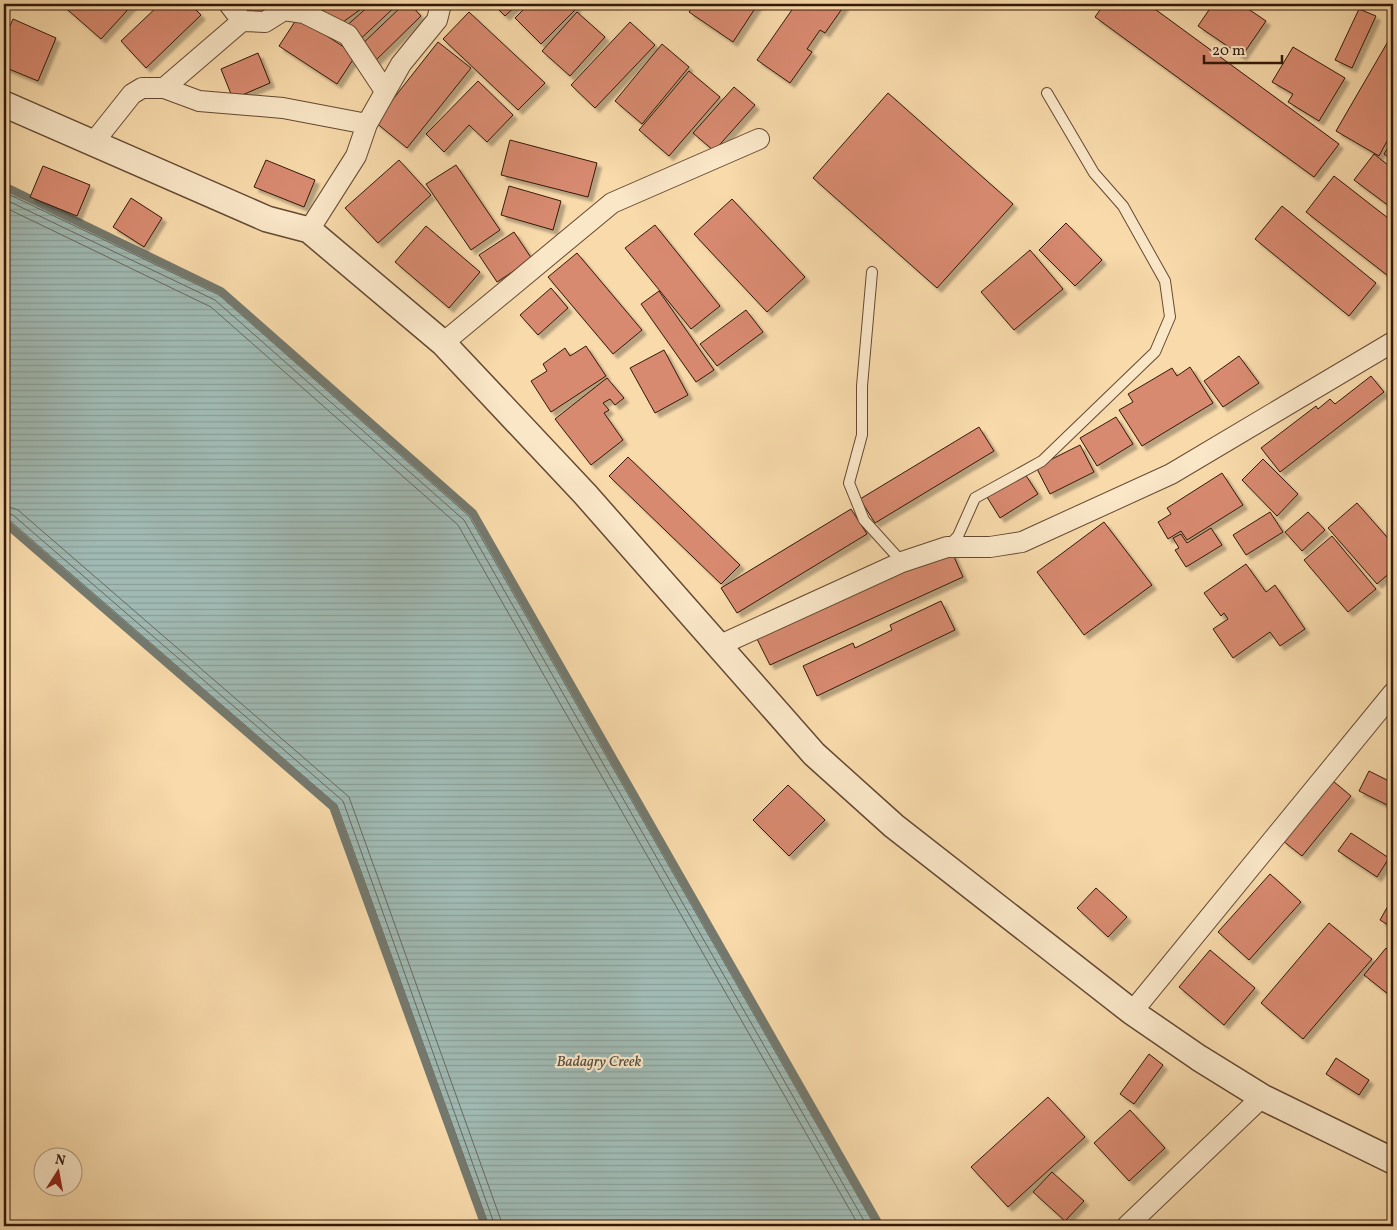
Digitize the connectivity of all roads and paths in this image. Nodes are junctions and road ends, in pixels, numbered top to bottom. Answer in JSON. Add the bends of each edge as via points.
{"nodes":[{"id":1,"x":229,"y":4,"type":"edge"},
{"id":2,"x":441,"y":4,"type":"edge"},
{"id":3,"x":242,"y":21,"type":"junction"},
{"id":4,"x":164,"y":88,"type":"junction"},
{"id":5,"x":386,"y":91,"type":"junction"},
{"id":6,"x":1047,"y":93,"type":"dead end"},
{"id":7,"x":4,"y":104,"type":"edge"},
{"id":8,"x":367,"y":124,"type":"junction"},
{"id":9,"x":759,"y":139,"type":"dead end"},
{"id":10,"x":93,"y":142,"type":"junction"},
{"id":11,"x":310,"y":230,"type":"junction"},
{"id":12,"x":872,"y":272,"type":"dead end"},
{"id":13,"x":1393,"y":342,"type":"edge"},
{"id":14,"x":443,"y":343,"type":"junction"},
{"id":15,"x":946,"y":547,"type":"junction"},
{"id":16,"x":902,"y":562,"type":"junction"},
{"id":17,"x":718,"y":646,"type":"junction"},
{"id":18,"x":1393,"y":693,"type":"edge"},
{"id":19,"x":1132,"y":1012,"type":"junction"},
{"id":20,"x":1262,"y":1097,"type":"junction"},
{"id":21,"x":1393,"y":1160,"type":"edge"},
{"id":22,"x":1127,"y":1226,"type":"edge"}],
"edges":[{"from":1,"to":3,"type":"street"},
{"from":2,"to":5,"type":"street","via":[[437,20],[401,64]]},
{"from":3,"to":4,"type":"street"},
{"from":3,"to":5,"type":"street","via":[[265,22],[284,10],[313,18],[348,35]]},
{"from":4,"to":8,"type":"street","via":[[198,101],[283,108]]},
{"from":4,"to":10,"type":"street","via":[[142,88],[132,94]]},
{"from":5,"to":8,"type":"street"},
{"from":6,"to":15,"type":"lane","via":[[1094,173],[1123,206],[1165,281],[1170,317],[1155,352],[1042,461],[975,498],[958,536]]},
{"from":7,"to":10,"type":"street"},
{"from":8,"to":11,"type":"street","via":[[356,156]]},
{"from":9,"to":14,"type":"street","via":[[612,203]]},
{"from":10,"to":11,"type":"street","via":[[267,219]]},
{"from":11,"to":14,"type":"street"},
{"from":12,"to":16,"type":"lane","via":[[862,377],[862,434],[849,483],[864,520]]},
{"from":13,"to":15,"type":"street","via":[[1171,474],[1022,542],[990,547]]},
{"from":14,"to":17,"type":"street","via":[[585,494]]},
{"from":15,"to":16,"type":"street"},
{"from":16,"to":17,"type":"street"},
{"from":17,"to":19,"type":"street","via":[[814,754],[894,826]]},
{"from":18,"to":19,"type":"street"},
{"from":19,"to":20,"type":"street"},
{"from":20,"to":21,"type":"street"},
{"from":20,"to":22,"type":"street"}]}
